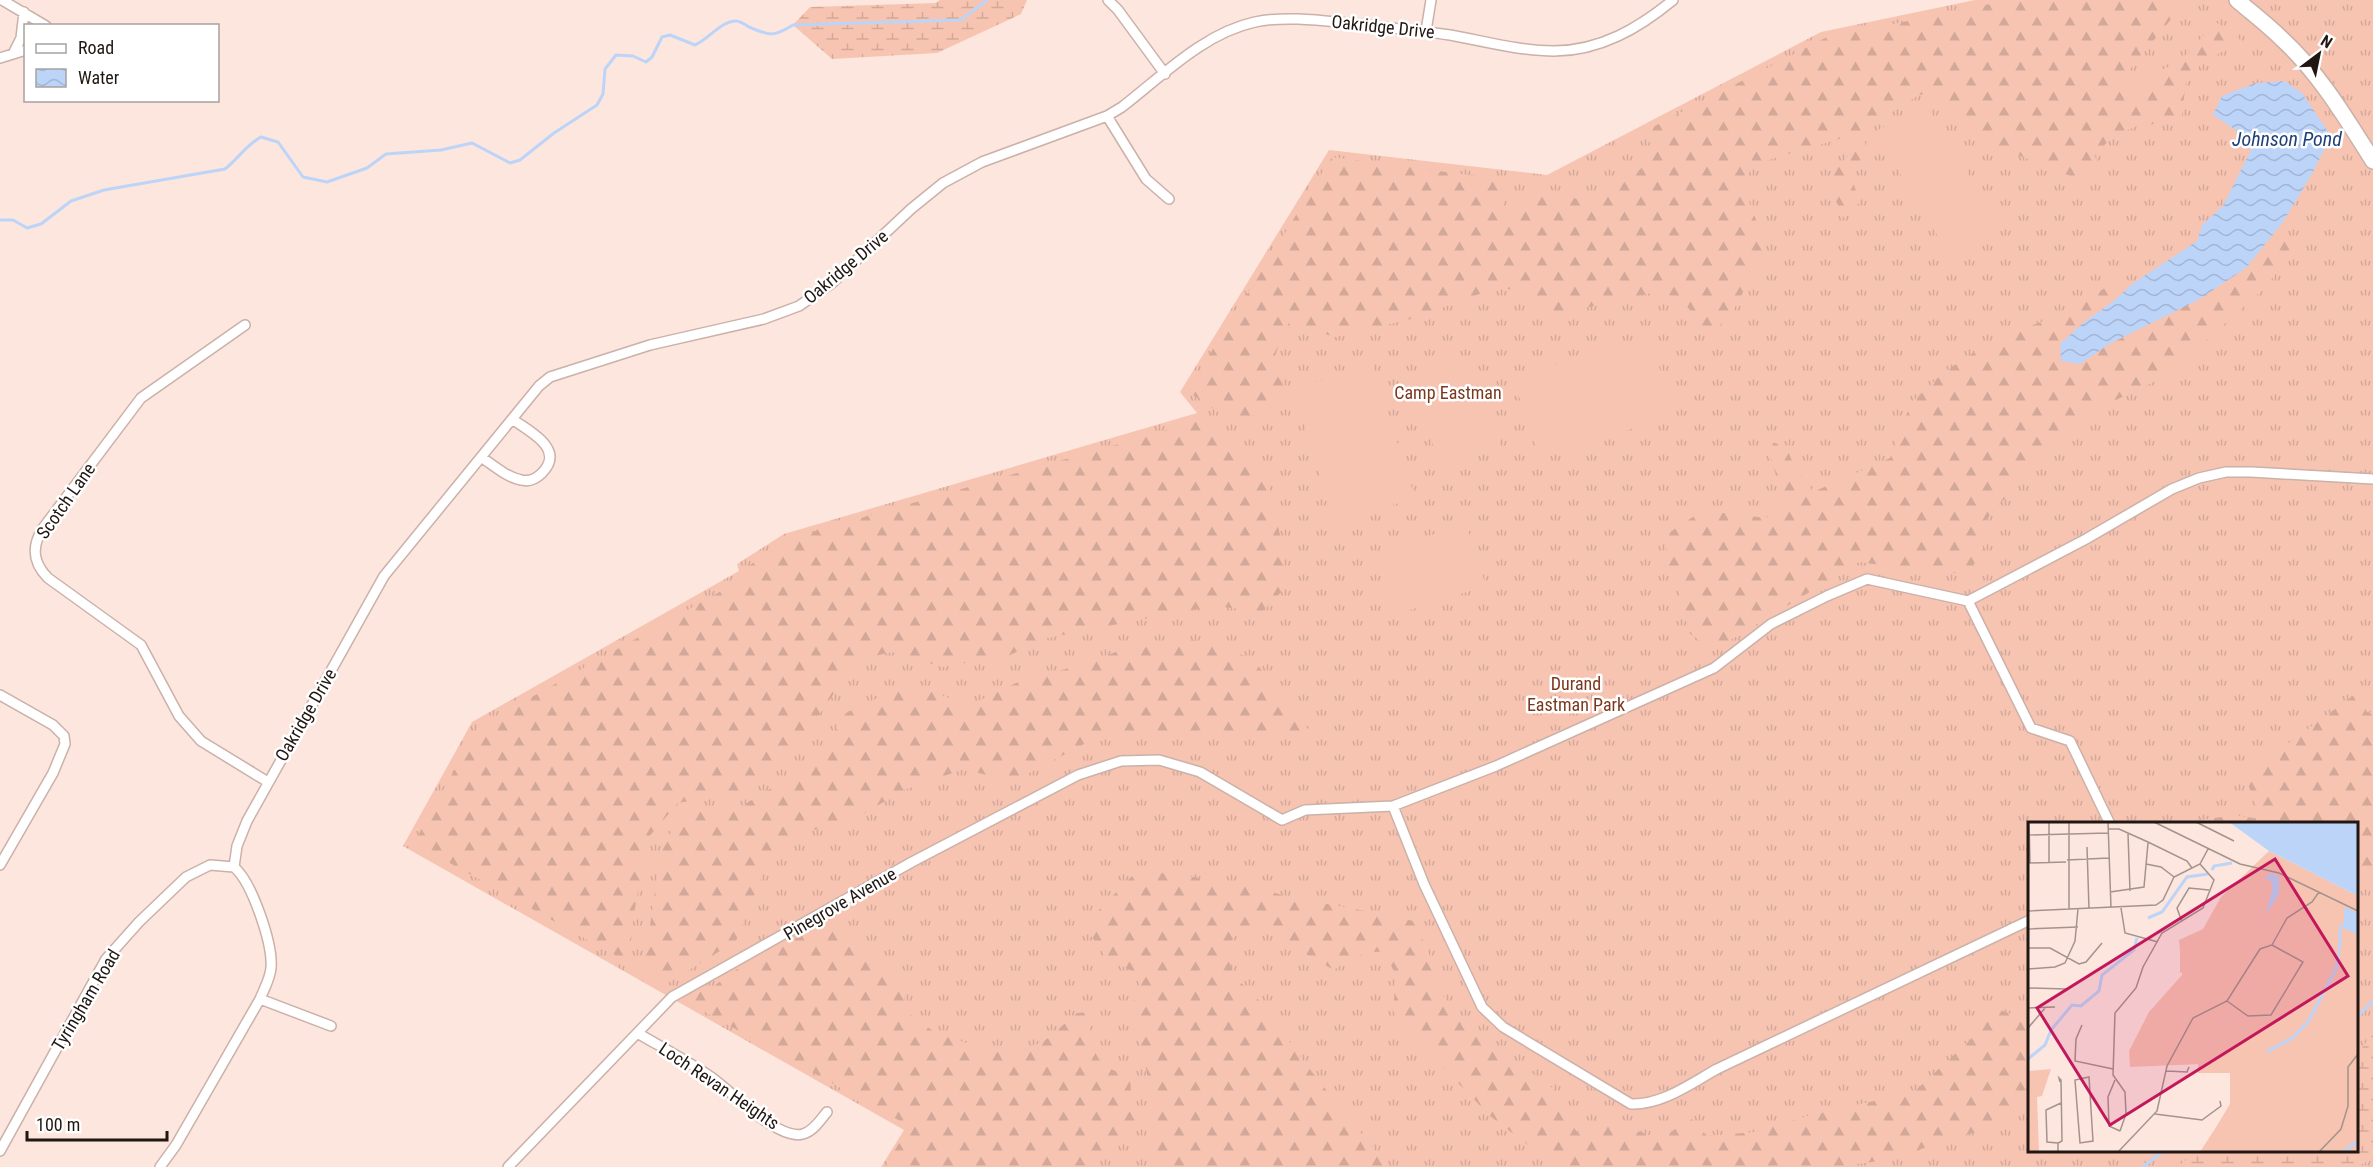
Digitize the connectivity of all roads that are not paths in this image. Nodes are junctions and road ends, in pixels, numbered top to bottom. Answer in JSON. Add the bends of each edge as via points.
{"nodes":[{"id":1,"x":2,"y":0,"type":"edge"},
{"id":2,"x":1108,"y":0,"type":"edge"},
{"id":3,"x":1431,"y":0,"type":"edge"},
{"id":4,"x":1673,"y":0,"type":"edge"},
{"id":5,"x":2236,"y":0,"type":"edge"},
{"id":6,"x":24,"y":12,"type":"junction"},
{"id":7,"x":43,"y":24,"type":"edge"},
{"id":8,"x":1426,"y":31,"type":"junction"},
{"id":9,"x":24,"y":51,"type":"edge"},
{"id":10,"x":13,"y":54,"type":"junction"},
{"id":11,"x":0,"y":58,"type":"edge"},
{"id":12,"x":1165,"y":74,"type":"junction"},
{"id":13,"x":1107,"y":116,"type":"junction"},
{"id":14,"x":2373,"y":161,"type":"edge"},
{"id":15,"x":1169,"y":199,"type":"dead end"},
{"id":16,"x":245,"y":325,"type":"dead end"},
{"id":17,"x":512,"y":419,"type":"junction"},
{"id":18,"x":481,"y":457,"type":"junction"},
{"id":19,"x":2373,"y":479,"type":"edge"},
{"id":20,"x":1968,"y":601,"type":"junction"},
{"id":21,"x":0,"y":695,"type":"edge"},
{"id":22,"x":268,"y":782,"type":"junction"},
{"id":23,"x":1393,"y":806,"type":"junction"},
{"id":24,"x":2109,"y":822,"type":"edge"},
{"id":25,"x":0,"y":865,"type":"edge"},
{"id":26,"x":234,"y":867,"type":"junction"},
{"id":27,"x":2028,"y":921,"type":"edge"},
{"id":28,"x":260,"y":999,"type":"junction"},
{"id":29,"x":331,"y":1026,"type":"dead end"},
{"id":30,"x":639,"y":1034,"type":"junction"},
{"id":31,"x":827,"y":1112,"type":"dead end"},
{"id":32,"x":0,"y":1151,"type":"edge"},
{"id":33,"x":160,"y":1167,"type":"edge"},
{"id":34,"x":508,"y":1167,"type":"edge"}],
"edges":[{"from":1,"to":6,"type":"street"},
{"from":2,"to":12,"type":"street"},
{"from":3,"to":8,"type":"street"},
{"from":4,"to":8,"type":"street","name":"Oakridge Drive","via":[[1640,26],[1582,48],[1554,51]]},
{"from":5,"to":14,"type":"main road","via":[[2284,40],[2313,73]]},
{"from":6,"to":7,"type":"street"},
{"from":6,"to":10,"type":"street","via":[[21,38]]},
{"from":8,"to":12,"type":"street","name":"Oakridge Drive","via":[[1269,20],[1221,33]]},
{"from":9,"to":10,"type":"street"},
{"from":10,"to":11,"type":"street"},
{"from":12,"to":13,"type":"street","name":"Oakridge Drive"},
{"from":13,"to":15,"type":"street","via":[[1146,178]]},
{"from":13,"to":17,"type":"street","name":"Oakridge Drive","via":[[982,162],[944,183],[832,283],[799,306],[764,319],[650,345],[560,372],[538,386]]},
{"from":16,"to":22,"type":"street","name":"Scotch Lane","via":[[141,398],[43,528],[36,541],[35,558],[48,578],[141,645],[179,716],[193,734]]},
{"from":17,"to":18,"type":"street","name":"Oakridge Drive"},
{"from":17,"to":18,"type":"street","via":[[538,436],[548,449],[549,461],[542,473],[529,481],[520,480]]},
{"from":18,"to":22,"type":"street","name":"Oakridge Drive","via":[[384,576]]},
{"from":19,"to":20,"type":"street","via":[[2251,472],[2199,478]]},
{"from":20,"to":23,"type":"street","via":[[1867,579],[1771,624],[1714,668],[1496,766]]},
{"from":20,"to":24,"type":"street","via":[[2031,728],[2070,741]]},
{"from":21,"to":25,"type":"street","via":[[53,725],[64,736],[65,744]]},
{"from":22,"to":26,"type":"street","name":"Oakridge Drive","via":[[241,835]]},
{"from":23,"to":27,"type":"street","via":[[1424,884],[1482,1007],[1503,1027],[1631,1104],[1668,1096]]},
{"from":23,"to":30,"type":"street","name":"Pinegrove Avenue","via":[[1305,810],[1282,820],[1200,772],[1159,760],[1121,761],[1078,775],[912,862],[672,997]]},
{"from":26,"to":28,"type":"street","via":[[250,888],[271,956],[269,977]]},
{"from":26,"to":32,"type":"street","name":"Tyringham Road","via":[[210,865],[186,877],[106,959]]},
{"from":28,"to":29,"type":"street"},
{"from":28,"to":33,"type":"street"},
{"from":30,"to":31,"type":"street","name":"Loch Revan Heights","via":[[710,1076],[790,1134],[804,1134]]},
{"from":30,"to":34,"type":"street","name":"Pinegrove Avenue"}]}
